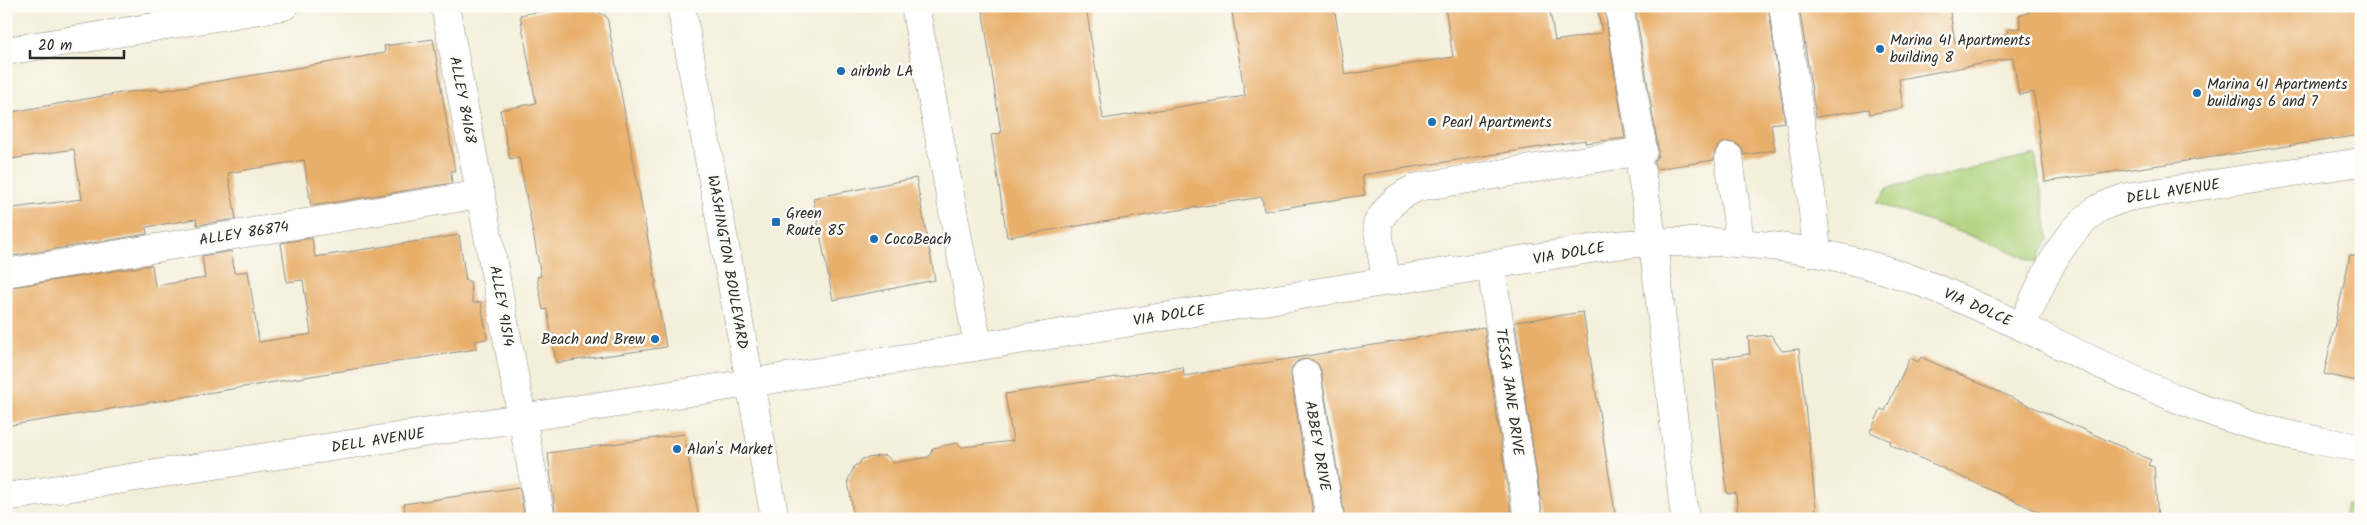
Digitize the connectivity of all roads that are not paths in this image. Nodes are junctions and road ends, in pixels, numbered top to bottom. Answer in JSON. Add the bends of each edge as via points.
{"nodes":[{"id":1,"x":284,"y":6,"type":"edge"},
{"id":2,"x":445,"y":6,"type":"edge"},
{"id":3,"x":681,"y":6,"type":"edge"},
{"id":4,"x":915,"y":6,"type":"edge"},
{"id":5,"x":1619,"y":6,"type":"edge"},
{"id":6,"x":1783,"y":6,"type":"edge"},
{"id":7,"x":6,"y":51,"type":"edge"},
{"id":8,"x":1729,"y":158,"type":"dead end"},
{"id":9,"x":2361,"y":162,"type":"edge"},
{"id":10,"x":1642,"y":171,"type":"dead end"},
{"id":11,"x":481,"y":194,"type":"junction"},
{"id":12,"x":1653,"y":242,"type":"junction"},
{"id":13,"x":1740,"y":242,"type":"junction"},
{"id":14,"x":1817,"y":252,"type":"junction"},
{"id":15,"x":1491,"y":266,"type":"junction"},
{"id":16,"x":6,"y":273,"type":"edge"},
{"id":17,"x":1386,"y":281,"type":"junction"},
{"id":18,"x":2022,"y":326,"type":"junction"},
{"id":19,"x":978,"y":346,"type":"junction"},
{"id":20,"x":1306,"y":374,"type":"dead end"},
{"id":21,"x":749,"y":383,"type":"junction"},
{"id":22,"x":522,"y":418,"type":"junction"},
{"id":23,"x":2361,"y":447,"type":"edge"},
{"id":24,"x":6,"y":497,"type":"edge"},
{"id":25,"x":541,"y":519,"type":"edge"},
{"id":26,"x":775,"y":519,"type":"edge"},
{"id":27,"x":1330,"y":519,"type":"edge"},
{"id":28,"x":1528,"y":519,"type":"edge"},
{"id":29,"x":1685,"y":519,"type":"edge"}],
"edges":[{"from":1,"to":7,"type":"street"},
{"from":2,"to":11,"type":"street","name":"ALLEY 84168"},
{"from":3,"to":21,"type":"street","name":"WASHINGTON BOULEVARD"},
{"from":4,"to":19,"type":"street"},
{"from":5,"to":17,"type":"street","via":[[1642,151],[1418,187],[1399,196],[1377,224]]},
{"from":6,"to":14,"type":"street"},
{"from":8,"to":13,"type":"street"},
{"from":9,"to":18,"type":"street","name":"DELL AVENUE","via":[[2127,197],[2096,209],[2071,233],[2048,271]]},
{"from":10,"to":12,"type":"street"},
{"from":11,"to":16,"type":"street","name":"ALLEY 86874"},
{"from":11,"to":22,"type":"street","name":"ALLEY 91514"},
{"from":12,"to":13,"type":"street","name":"VIA DOLCE"},
{"from":12,"to":15,"type":"street","name":"VIA DOLCE","via":[[1615,245]]},
{"from":12,"to":29,"type":"street"},
{"from":13,"to":14,"type":"street","name":"VIA DOLCE"},
{"from":14,"to":18,"type":"street","name":"VIA DOLCE","via":[[1924,283]]},
{"from":15,"to":17,"type":"street","name":"VIA DOLCE"},
{"from":15,"to":28,"type":"street","name":"TESSA JANE DRIVE"},
{"from":17,"to":19,"type":"street","name":"VIA DOLCE"},
{"from":18,"to":23,"type":"street","name":"VIA DOLCE","via":[[2170,397],[2223,416],[2281,434]]},
{"from":19,"to":21,"type":"street","name":"VIA DOLCE"},
{"from":20,"to":27,"type":"street","name":"ABBEY DRIVE"},
{"from":21,"to":22,"type":"street","name":"DELL AVENUE"},
{"from":21,"to":26,"type":"street","name":"WASHINGTON BOULEVARD"},
{"from":22,"to":24,"type":"street","name":"DELL AVENUE"},
{"from":22,"to":25,"type":"street","name":"ALLEY 91514"}]}
